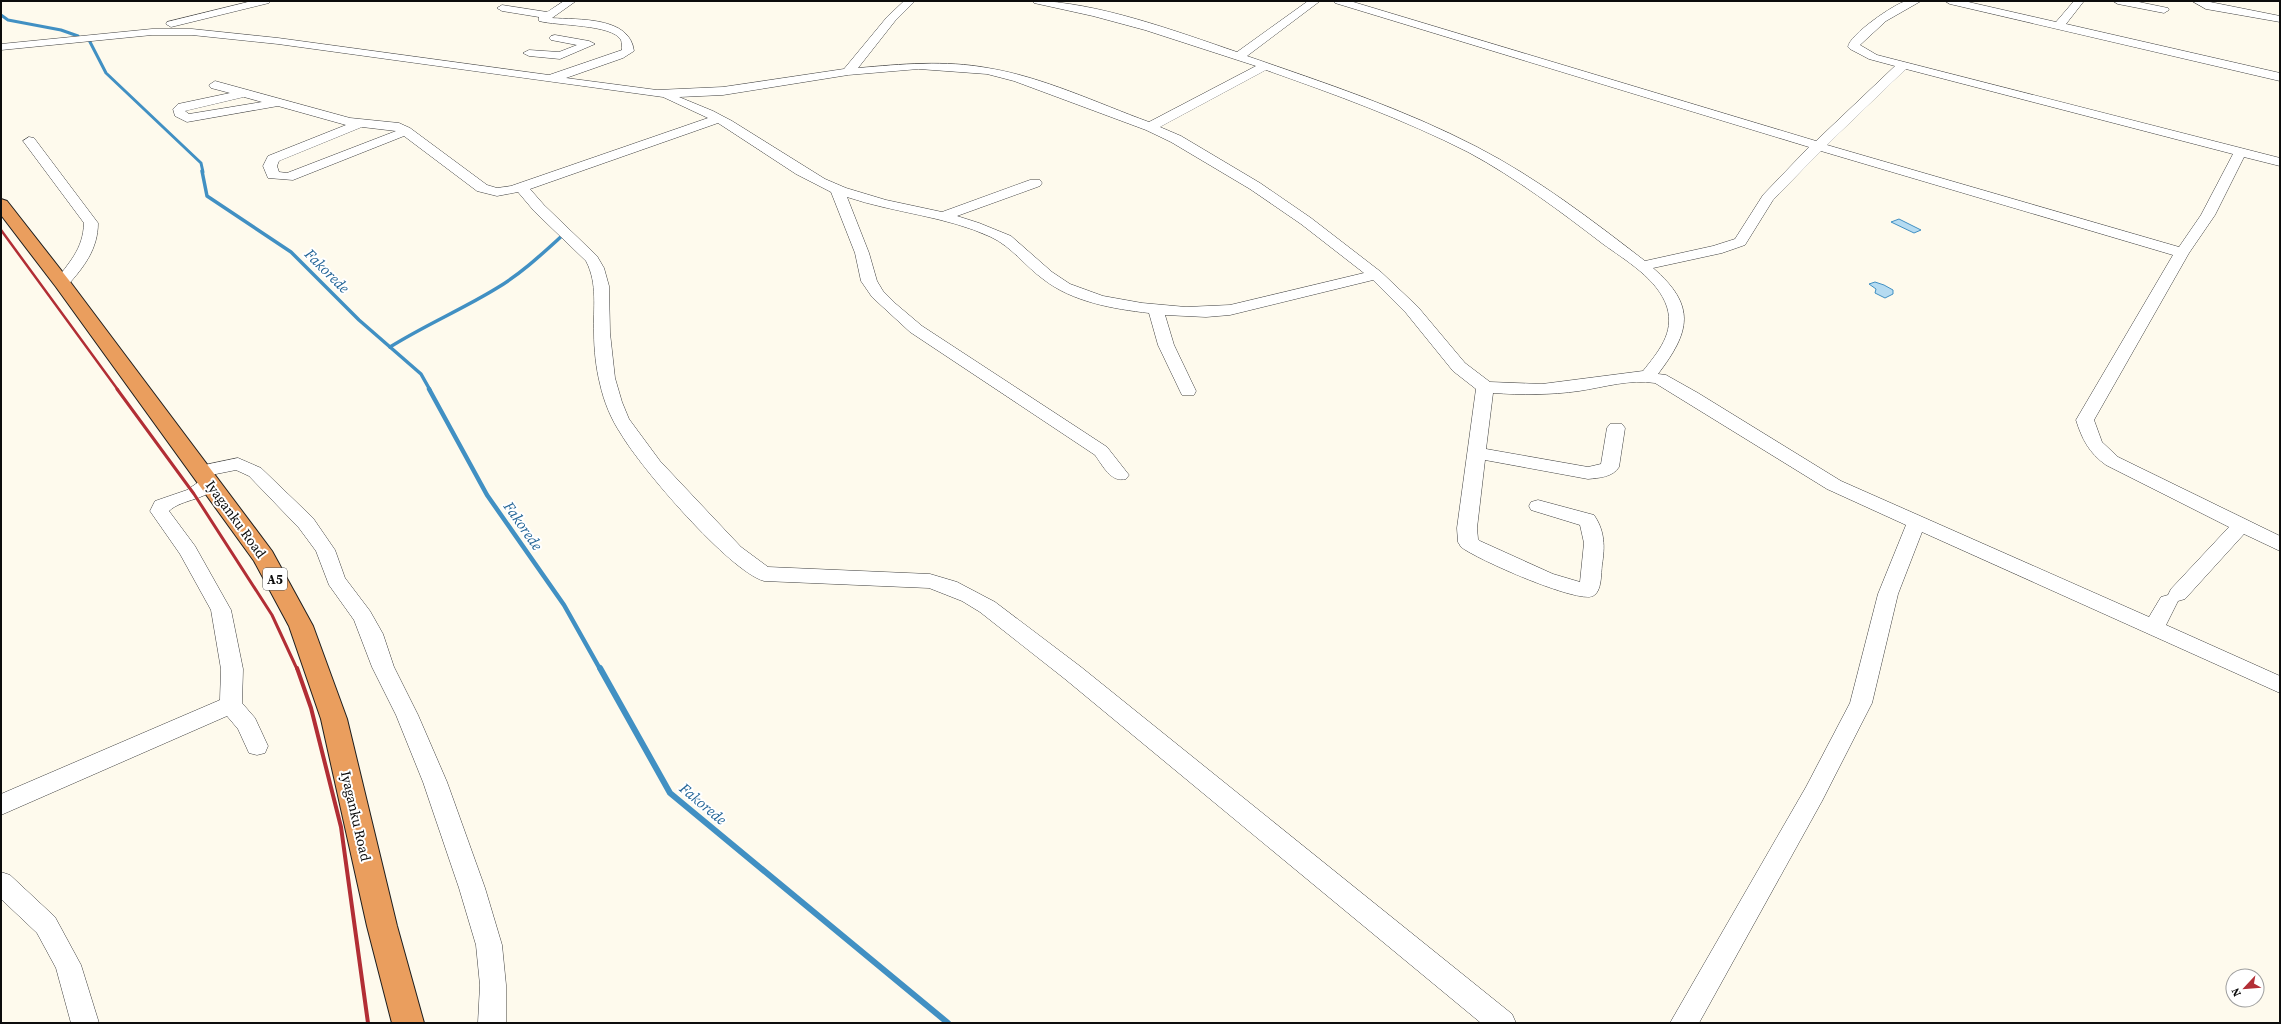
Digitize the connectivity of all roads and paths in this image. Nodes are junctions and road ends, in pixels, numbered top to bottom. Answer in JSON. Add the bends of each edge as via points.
{"nodes":[{"id":1,"x":264,"y":1,"type":"edge"},
{"id":2,"x":571,"y":1,"type":"edge"},
{"id":3,"x":910,"y":1,"type":"edge"},
{"id":4,"x":1038,"y":1,"type":"edge"},
{"id":5,"x":1315,"y":1,"type":"edge"},
{"id":6,"x":1339,"y":1,"type":"edge"},
{"id":7,"x":1916,"y":1,"type":"edge"},
{"id":8,"x":1950,"y":1,"type":"edge"},
{"id":9,"x":2079,"y":1,"type":"edge"},
{"id":10,"x":2118,"y":1,"type":"edge"},
{"id":11,"x":2197,"y":1,"type":"edge"},
{"id":12,"x":241,"y":3,"type":"edge"},
{"id":13,"x":502,"y":8,"type":"dead end"},
{"id":14,"x":2164,"y":10,"type":"dead end"},
{"id":15,"x":547,"y":15,"type":"junction"},
{"id":16,"x":198,"y":18,"type":"junction"},
{"id":17,"x":2280,"y":19,"type":"edge"},
{"id":18,"x":580,"y":24,"type":"junction"},
{"id":19,"x":2059,"y":26,"type":"junction"},
{"id":20,"x":180,"y":31,"type":"junction"},
{"id":21,"x":152,"y":32,"type":"junction"},
{"id":22,"x":555,"y":38,"type":"junction"},
{"id":23,"x":1,"y":47,"type":"edge"},
{"id":24,"x":529,"y":53,"type":"junction"},
{"id":25,"x":1238,"y":57,"type":"junction"},
{"id":26,"x":513,"y":62,"type":"dead end"},
{"id":27,"x":1903,"y":65,"type":"junction"},
{"id":28,"x":1265,"y":66,"type":"junction"},
{"id":29,"x":848,"y":72,"type":"junction"},
{"id":30,"x":2280,"y":77,"type":"edge"},
{"id":31,"x":547,"y":80,"type":"junction"},
{"id":32,"x":215,"y":85,"type":"dead end"},
{"id":33,"x":245,"y":93,"type":"junction"},
{"id":34,"x":656,"y":94,"type":"junction"},
{"id":35,"x":279,"y":103,"type":"junction"},
{"id":36,"x":718,"y":119,"type":"junction"},
{"id":37,"x":359,"y":124,"type":"junction"},
{"id":38,"x":1150,"y":127,"type":"junction"},
{"id":39,"x":406,"y":131,"type":"junction"},
{"id":40,"x":29,"y":141,"type":"dead end"},
{"id":41,"x":1818,"y":146,"type":"junction"},
{"id":42,"x":2240,"y":152,"type":"junction"},
{"id":43,"x":2280,"y":162,"type":"edge"},
{"id":44,"x":1035,"y":183,"type":"dead end"},
{"id":45,"x":522,"y":187,"type":"junction"},
{"id":46,"x":837,"y":189,"type":"junction"},
{"id":47,"x":1,"y":204,"type":"edge"},
{"id":48,"x":945,"y":216,"type":"junction"},
{"id":49,"x":2182,"y":253,"type":"junction"},
{"id":50,"x":1642,"y":266,"type":"junction"},
{"id":51,"x":1376,"y":275,"type":"junction"},
{"id":52,"x":62,"y":282,"type":"junction"},
{"id":53,"x":1156,"y":309,"type":"junction"},
{"id":54,"x":1648,"y":376,"type":"junction"},
{"id":55,"x":1485,"y":387,"type":"junction"},
{"id":56,"x":1188,"y":390,"type":"dead end"},
{"id":57,"x":1616,"y":428,"type":"dead end"},
{"id":58,"x":1477,"y":453,"type":"junction"},
{"id":59,"x":1120,"y":475,"type":"dead end"},
{"id":60,"x":205,"y":477,"type":"junction"},
{"id":61,"x":1538,"y":506,"type":"dead end"},
{"id":62,"x":1917,"y":522,"type":"junction"},
{"id":63,"x":2242,"y":525,"type":"junction"},
{"id":64,"x":2280,"y":544,"type":"edge"},
{"id":65,"x":2154,"y":627,"type":"junction"},
{"id":66,"x":2280,"y":685,"type":"edge"},
{"id":67,"x":231,"y":704,"type":"junction"},
{"id":68,"x":257,"y":746,"type":"dead end"},
{"id":69,"x":1,"y":805,"type":"edge"},
{"id":70,"x":5,"y":894,"type":"edge"},
{"id":71,"x":85,"y":1023,"type":"edge"},
{"id":72,"x":408,"y":1023,"type":"edge"},
{"id":73,"x":492,"y":1023,"type":"edge"},
{"id":74,"x":1502,"y":1023,"type":"edge"},
{"id":75,"x":1684,"y":1023,"type":"edge"}],
"edges":[{"from":1,"to":12,"type":"street"},
{"from":2,"to":15,"type":"street"},
{"from":3,"to":29,"type":"street"},
{"from":4,"to":25,"type":"street","via":[[1092,11],[1132,22]]},
{"from":5,"to":25,"type":"street"},
{"from":6,"to":41,"type":"street"},
{"from":7,"to":27,"type":"street","via":[[1897,9],[1854,44],[1854,47],[1873,57]]},
{"from":8,"to":19,"type":"street"},
{"from":9,"to":19,"type":"street"},
{"from":10,"to":14,"type":"street"},
{"from":11,"to":17,"type":"street","via":[[2206,6]]},
{"from":12,"to":16,"type":"street"},
{"from":13,"to":15,"type":"street"},
{"from":15,"to":18,"type":"street","via":[[544,17],[545,20]]},
{"from":16,"to":20,"type":"street"},
{"from":16,"to":21,"type":"street","via":[[170,24]]},
{"from":18,"to":22,"type":"street"},
{"from":18,"to":31,"type":"street","via":[[613,29],[626,40],[628,51]]},
{"from":19,"to":30,"type":"street"},
{"from":20,"to":21,"type":"street"},
{"from":20,"to":31,"type":"street","via":[[227,34]]},
{"from":21,"to":23,"type":"street"},
{"from":22,"to":24,"type":"street"},
{"from":22,"to":24,"type":"street","via":[[589,44],[560,56]]},
{"from":24,"to":26,"type":"street"},
{"from":25,"to":28,"type":"street"},
{"from":27,"to":41,"type":"street"},
{"from":27,"to":42,"type":"street"},
{"from":28,"to":38,"type":"street"},
{"from":28,"to":50,"type":"street","via":[[1384,110],[1473,151],[1556,202]]},
{"from":29,"to":34,"type":"street","via":[[723,91]]},
{"from":29,"to":38,"type":"street","via":[[919,66],[1001,74],[1058,92]]},
{"from":31,"to":34,"type":"street"},
{"from":32,"to":33,"type":"street"},
{"from":33,"to":35,"type":"street"},
{"from":33,"to":35,"type":"street","via":[[182,106],[179,113],[181,116],[196,118]]},
{"from":34,"to":36,"type":"street","via":[[689,104]]},
{"from":35,"to":37,"type":"street"},
{"from":36,"to":45,"type":"street"},
{"from":36,"to":46,"type":"street","via":[[811,177]]},
{"from":37,"to":39,"type":"street","via":[[383,124]]},
{"from":37,"to":39,"type":"street","via":[[273,159],[270,166],[273,175],[288,177]]},
{"from":38,"to":51,"type":"street","via":[[1176,139],[1256,186]]},
{"from":39,"to":45,"type":"street","via":[[486,191],[498,193]]},
{"from":40,"to":52,"type":"street","via":[[91,223],[92,232],[85,254]]},
{"from":41,"to":49,"type":"street"},
{"from":41,"to":50,"type":"street","via":[[1760,207],[1740,242],[1717,250]]},
{"from":42,"to":43,"type":"street"},
{"from":42,"to":49,"type":"street","via":[[2208,215]]},
{"from":44,"to":48,"type":"street"},
{"from":45,"to":74,"type":"street","via":[[539,208],[588,254],[599,269],[602,282],[602,333],[609,386],[620,417],[662,475],[747,564],[764,574],[930,581],[944,584],[966,595],[1003,619],[1073,673]]},
{"from":46,"to":48,"type":"street"},
{"from":46,"to":59,"type":"street","via":[[862,253],[869,281],[877,294],[916,329],[1101,451]]},
{"from":47,"to":52,"type":"highway","name":"Iyaganku Road","number":"A5"},
{"from":48,"to":53,"type":"street","via":[[996,234],[1010,242],[1055,282],[1066,288],[1101,300]]},
{"from":49,"to":63,"type":"street","via":[[2085,420],[2089,438],[2099,452],[2112,461]]},
{"from":50,"to":54,"type":"street","via":[[1661,285],[1677,315],[1676,334]]},
{"from":51,"to":53,"type":"street","via":[[1234,309]]},
{"from":51,"to":55,"type":"street","via":[[1412,310],[1459,367]]},
{"from":52,"to":60,"type":"highway","name":"Iyaganku Road","number":"A5"},
{"from":53,"to":56,"type":"street","via":[[1166,345]]},
{"from":54,"to":55,"type":"street","via":[[1542,389]]},
{"from":54,"to":62,"type":"street","via":[[1679,389],[1834,485]]},
{"from":55,"to":58,"type":"street"},
{"from":57,"to":58,"type":"street","via":[[1610,467],[1600,472],[1588,473]]},
{"from":58,"to":61,"type":"street","via":[[1467,528],[1468,542],[1546,579],[1586,591],[1589,589],[1592,566],[1591,524],[1587,520]]},
{"from":60,"to":67,"type":"street","via":[[194,494],[162,505],[159,510],[188,551],[221,610],[232,669]]},
{"from":60,"to":72,"type":"highway","name":"Iyaganku Road","number":"A5","via":[[264,557],[301,626],[334,720],[382,926]]},
{"from":60,"to":73,"type":"street","via":[[238,464],[255,472],[306,523],[325,550],[336,580],[363,616],[435,782],[472,888],[489,945],[493,985]]},
{"from":62,"to":65,"type":"street"},
{"from":62,"to":75,"type":"street","via":[[1888,594],[1861,703],[1814,794]]},
{"from":63,"to":64,"type":"street"},
{"from":63,"to":65,"type":"street","via":[[2173,598]]},
{"from":65,"to":66,"type":"street"},
{"from":67,"to":68,"type":"street","via":[[247,724]]},
{"from":67,"to":69,"type":"street"},
{"from":70,"to":71,"type":"street","via":[[31,909],[46,925],[68,965]]}]}
